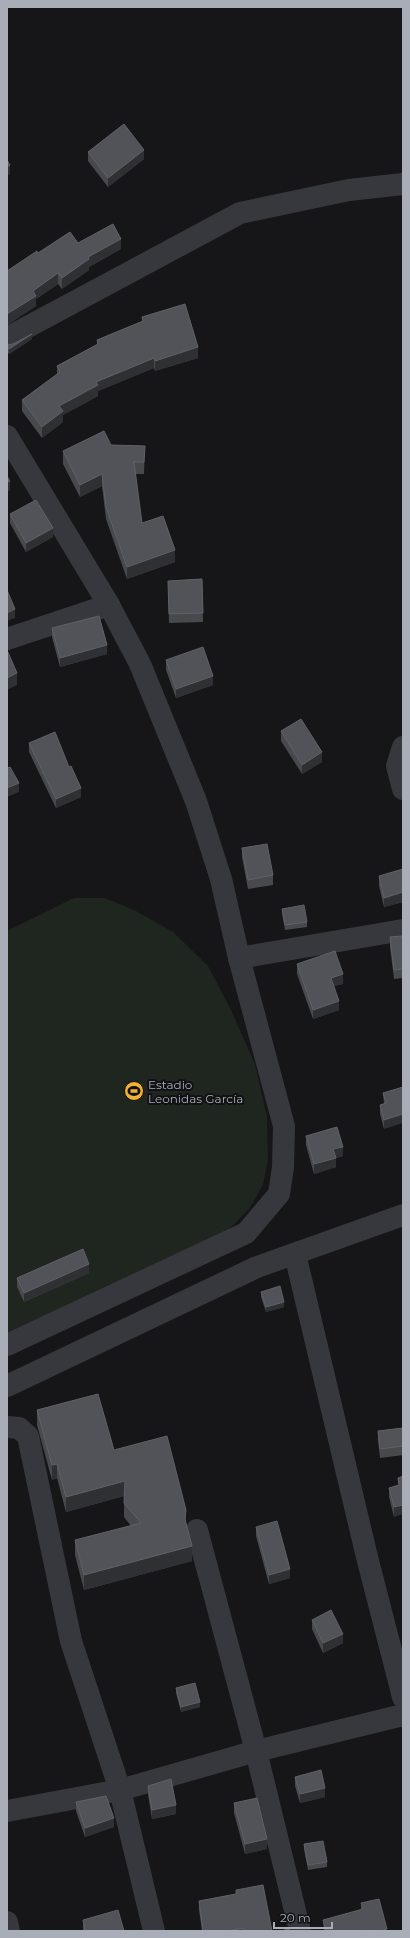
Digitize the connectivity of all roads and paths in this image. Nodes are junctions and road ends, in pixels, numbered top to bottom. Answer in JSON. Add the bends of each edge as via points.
{"nodes":[{"id":1,"x":403,"y":184,"type":"edge"},
{"id":2,"x":7,"y":338,"type":"edge"},
{"id":3,"x":7,"y":436,"type":"edge"},
{"id":4,"x":109,"y":605,"type":"junction"},
{"id":5,"x":7,"y":639,"type":"edge"},
{"id":6,"x":403,"y":747,"type":"edge"},
{"id":7,"x":403,"y":789,"type":"edge"},
{"id":8,"x":403,"y":930,"type":"edge"},
{"id":9,"x":239,"y":958,"type":"junction"},
{"id":10,"x":403,"y":1216,"type":"edge"},
{"id":11,"x":295,"y":1254,"type":"junction"},
{"id":12,"x":7,"y":1345,"type":"edge"},
{"id":13,"x":7,"y":1386,"type":"edge"},
{"id":14,"x":7,"y":1427,"type":"edge"},
{"id":15,"x":197,"y":1530,"type":"dead end"},
{"id":16,"x":403,"y":1696,"type":"edge"},
{"id":17,"x":403,"y":1715,"type":"edge"},
{"id":18,"x":256,"y":1751,"type":"junction"},
{"id":19,"x":120,"y":1790,"type":"junction"},
{"id":20,"x":7,"y":1811,"type":"edge"},
{"id":21,"x":7,"y":1922,"type":"edge"},
{"id":22,"x":9,"y":1931,"type":"edge"},
{"id":23,"x":154,"y":1931,"type":"edge"},
{"id":24,"x":300,"y":1931,"type":"edge"}],
"edges":[{"from":1,"to":2,"type":"street","via":[[349,190],[240,213]]},
{"from":3,"to":4,"type":"street"},
{"from":4,"to":5,"type":"street"},
{"from":4,"to":9,"type":"street","via":[[140,664],[196,802],[221,879]]},
{"from":6,"to":7,"type":"street","via":[[397,766]]},
{"from":8,"to":9,"type":"street"},
{"from":9,"to":12,"type":"street","via":[[284,1126],[283,1167],[279,1194],[246,1233]]},
{"from":10,"to":11,"type":"street"},
{"from":11,"to":13,"type":"street","via":[[257,1267]]},
{"from":11,"to":16,"type":"street"},
{"from":14,"to":19,"type":"street","via":[[19,1428],[28,1436],[71,1641]]},
{"from":15,"to":18,"type":"street"},
{"from":17,"to":18,"type":"street"},
{"from":18,"to":19,"type":"street"},
{"from":18,"to":24,"type":"street"},
{"from":19,"to":20,"type":"street"},
{"from":19,"to":23,"type":"street"},
{"from":21,"to":22,"type":"street"}]}
